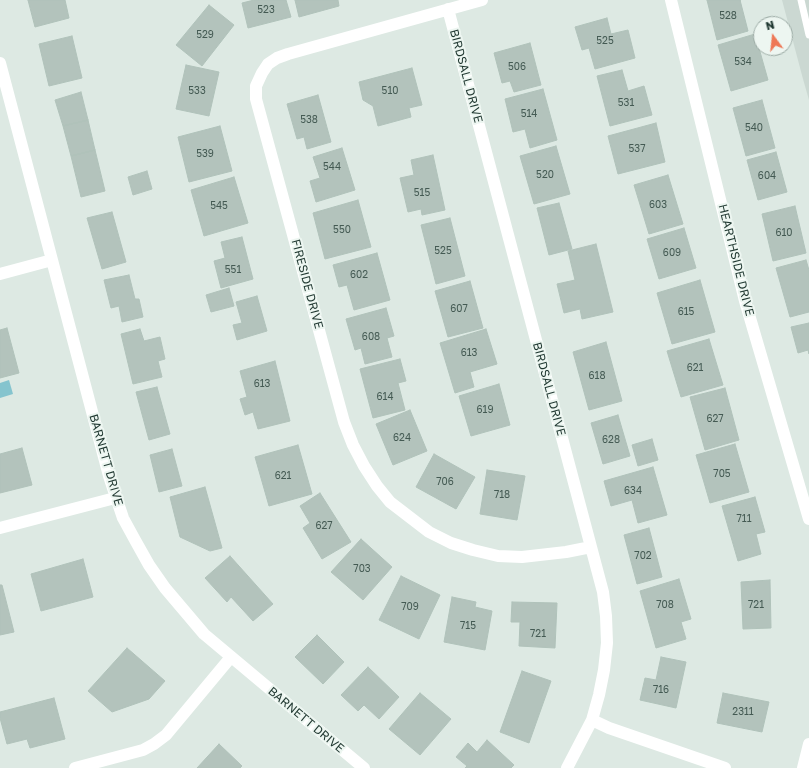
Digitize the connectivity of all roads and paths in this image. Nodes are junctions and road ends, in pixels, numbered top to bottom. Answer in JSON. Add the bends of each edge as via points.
{"nodes":[{"id":1,"x":482,"y":0,"type":"edge"},
{"id":2,"x":671,"y":0,"type":"edge"},
{"id":3,"x":801,"y":0,"type":"edge"},
{"id":4,"x":448,"y":9,"type":"junction"},
{"id":5,"x":809,"y":35,"type":"edge"},
{"id":6,"x":0,"y":63,"type":"edge"},
{"id":7,"x":52,"y":260,"type":"junction"},
{"id":8,"x":0,"y":274,"type":"edge"},
{"id":9,"x":115,"y":498,"type":"junction"},
{"id":10,"x":809,"y":519,"type":"edge"},
{"id":11,"x":0,"y":528,"type":"edge"},
{"id":12,"x":592,"y":547,"type":"junction"},
{"id":13,"x":231,"y":657,"type":"junction"},
{"id":14,"x":592,"y":720,"type":"junction"},
{"id":15,"x":809,"y":744,"type":"edge"},
{"id":16,"x":75,"y":768,"type":"edge"},
{"id":17,"x":364,"y":768,"type":"edge"},
{"id":18,"x":568,"y":768,"type":"edge"},
{"id":19,"x":725,"y":768,"type":"edge"},
{"id":20,"x":803,"y":768,"type":"edge"}],
"edges":[{"from":1,"to":4,"type":"street","name":"FIRESIDE DRIVE"},
{"from":2,"to":10,"type":"street","name":"HEARTHSIDE DRIVE","via":[[745,301]]},
{"from":3,"to":5,"type":"lane"},
{"from":4,"to":12,"type":"street","name":"BIRDSALL DRIVE"},
{"from":4,"to":12,"type":"street","name":"FIRESIDE DRIVE","via":[[277,58],[268,64],[262,73],[256,86],[256,99],[344,422],[353,445],[377,486],[390,502],[429,532],[473,550],[498,556],[522,557]]},
{"from":6,"to":7,"type":"street","name":"BARNETT DRIVE"},
{"from":7,"to":8,"type":"street"},
{"from":7,"to":9,"type":"street","name":"BARNETT DRIVE"},
{"from":9,"to":11,"type":"street"},
{"from":9,"to":13,"type":"street","name":"BARNETT DRIVE","via":[[148,565],[164,588],[204,634]]},
{"from":12,"to":14,"type":"street","name":"BIRDSALL DRIVE","via":[[604,592],[607,643]]},
{"from":13,"to":16,"type":"street","via":[[166,735],[154,744],[142,750]]},
{"from":13,"to":17,"type":"street","name":"BARNETT DRIVE"},
{"from":14,"to":18,"type":"street","name":"BIRDSALL DRIVE"},
{"from":14,"to":19,"type":"street"},
{"from":15,"to":20,"type":"street"}]}
